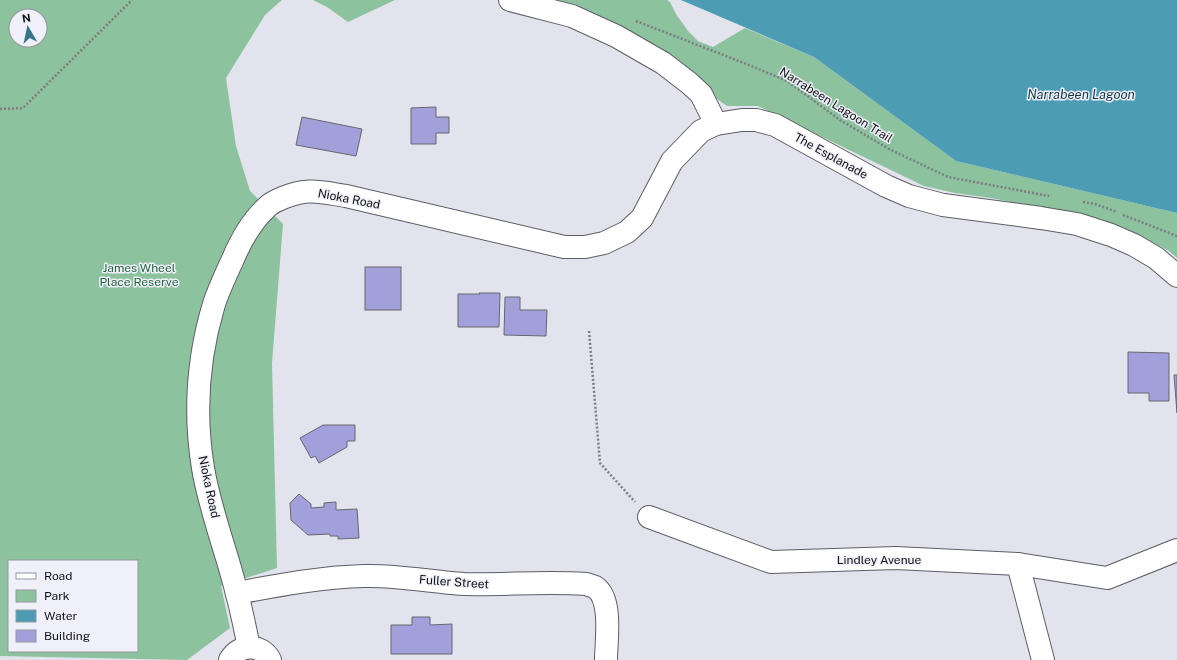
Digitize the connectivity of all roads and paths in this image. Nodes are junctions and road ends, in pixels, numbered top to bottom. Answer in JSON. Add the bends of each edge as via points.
{"nodes":[{"id":1,"x":132,"y":0,"type":"edge"},
{"id":2,"x":510,"y":0,"type":"edge"},
{"id":3,"x":635,"y":20,"type":"dead end"},
{"id":4,"x":0,"y":109,"type":"edge"},
{"id":5,"x":716,"y":124,"type":"junction"},
{"id":6,"x":1057,"y":197,"type":"dead end"},
{"id":7,"x":1080,"y":201,"type":"dead end"},
{"id":8,"x":1177,"y":236,"type":"edge"},
{"id":9,"x":1177,"y":276,"type":"edge"},
{"id":10,"x":588,"y":331,"type":"dead end"},
{"id":11,"x":649,"y":517,"type":"joint"},
{"id":12,"x":1177,"y":550,"type":"edge"},
{"id":13,"x":1018,"y":564,"type":"junction"},
{"id":14,"x":237,"y":593,"type":"junction"},
{"id":15,"x":248,"y":647,"type":"junction"},
{"id":16,"x":230,"y":660,"type":"edge"},
{"id":17,"x":270,"y":660,"type":"edge"},
{"id":18,"x":606,"y":660,"type":"edge"},
{"id":19,"x":1043,"y":660,"type":"edge"}],
"edges":[{"from":1,"to":4,"type":"path","via":[[23,108]]},
{"from":2,"to":5,"type":"street","via":[[572,16],[616,36],[663,63],[701,94]]},
{"from":3,"to":6,"type":"path","name":"Narrabeen Lagoon Trail","via":[[749,64],[787,82],[840,120],[889,149],[948,177]]},
{"from":5,"to":9,"type":"street","name":"The Esplanade","via":[[756,120],[775,126],[909,196],[943,205],[1078,224],[1134,245],[1156,258]]},
{"from":5,"to":14,"type":"street","name":"Nioka Road","via":[[701,131],[672,161],[642,218],[627,232],[604,243],[585,247],[564,247],[323,192],[304,192],[268,205],[249,228],[235,253],[214,303],[204,342],[199,382],[197,419],[203,469],[218,532]]},
{"from":7,"to":8,"type":"path","via":[[1095,204]]},
{"from":10,"to":11,"type":"path","via":[[600,463]]},
{"from":11,"to":13,"type":"street","name":"Lindley Avenue","via":[[771,562],[896,558]]},
{"from":12,"to":13,"type":"street","name":"Lindley Avenue","via":[[1107,578]]},
{"from":13,"to":19,"type":"street"},
{"from":14,"to":15,"type":"street","name":"Nioka Road"},
{"from":14,"to":18,"type":"street","name":"Fuller Street","via":[[364,576],[396,576],[464,584],[586,584],[599,592],[606,605]]},
{"from":15,"to":16,"type":"street","via":[[235,653]]},
{"from":15,"to":17,"type":"street","via":[[262,651]]}]}
